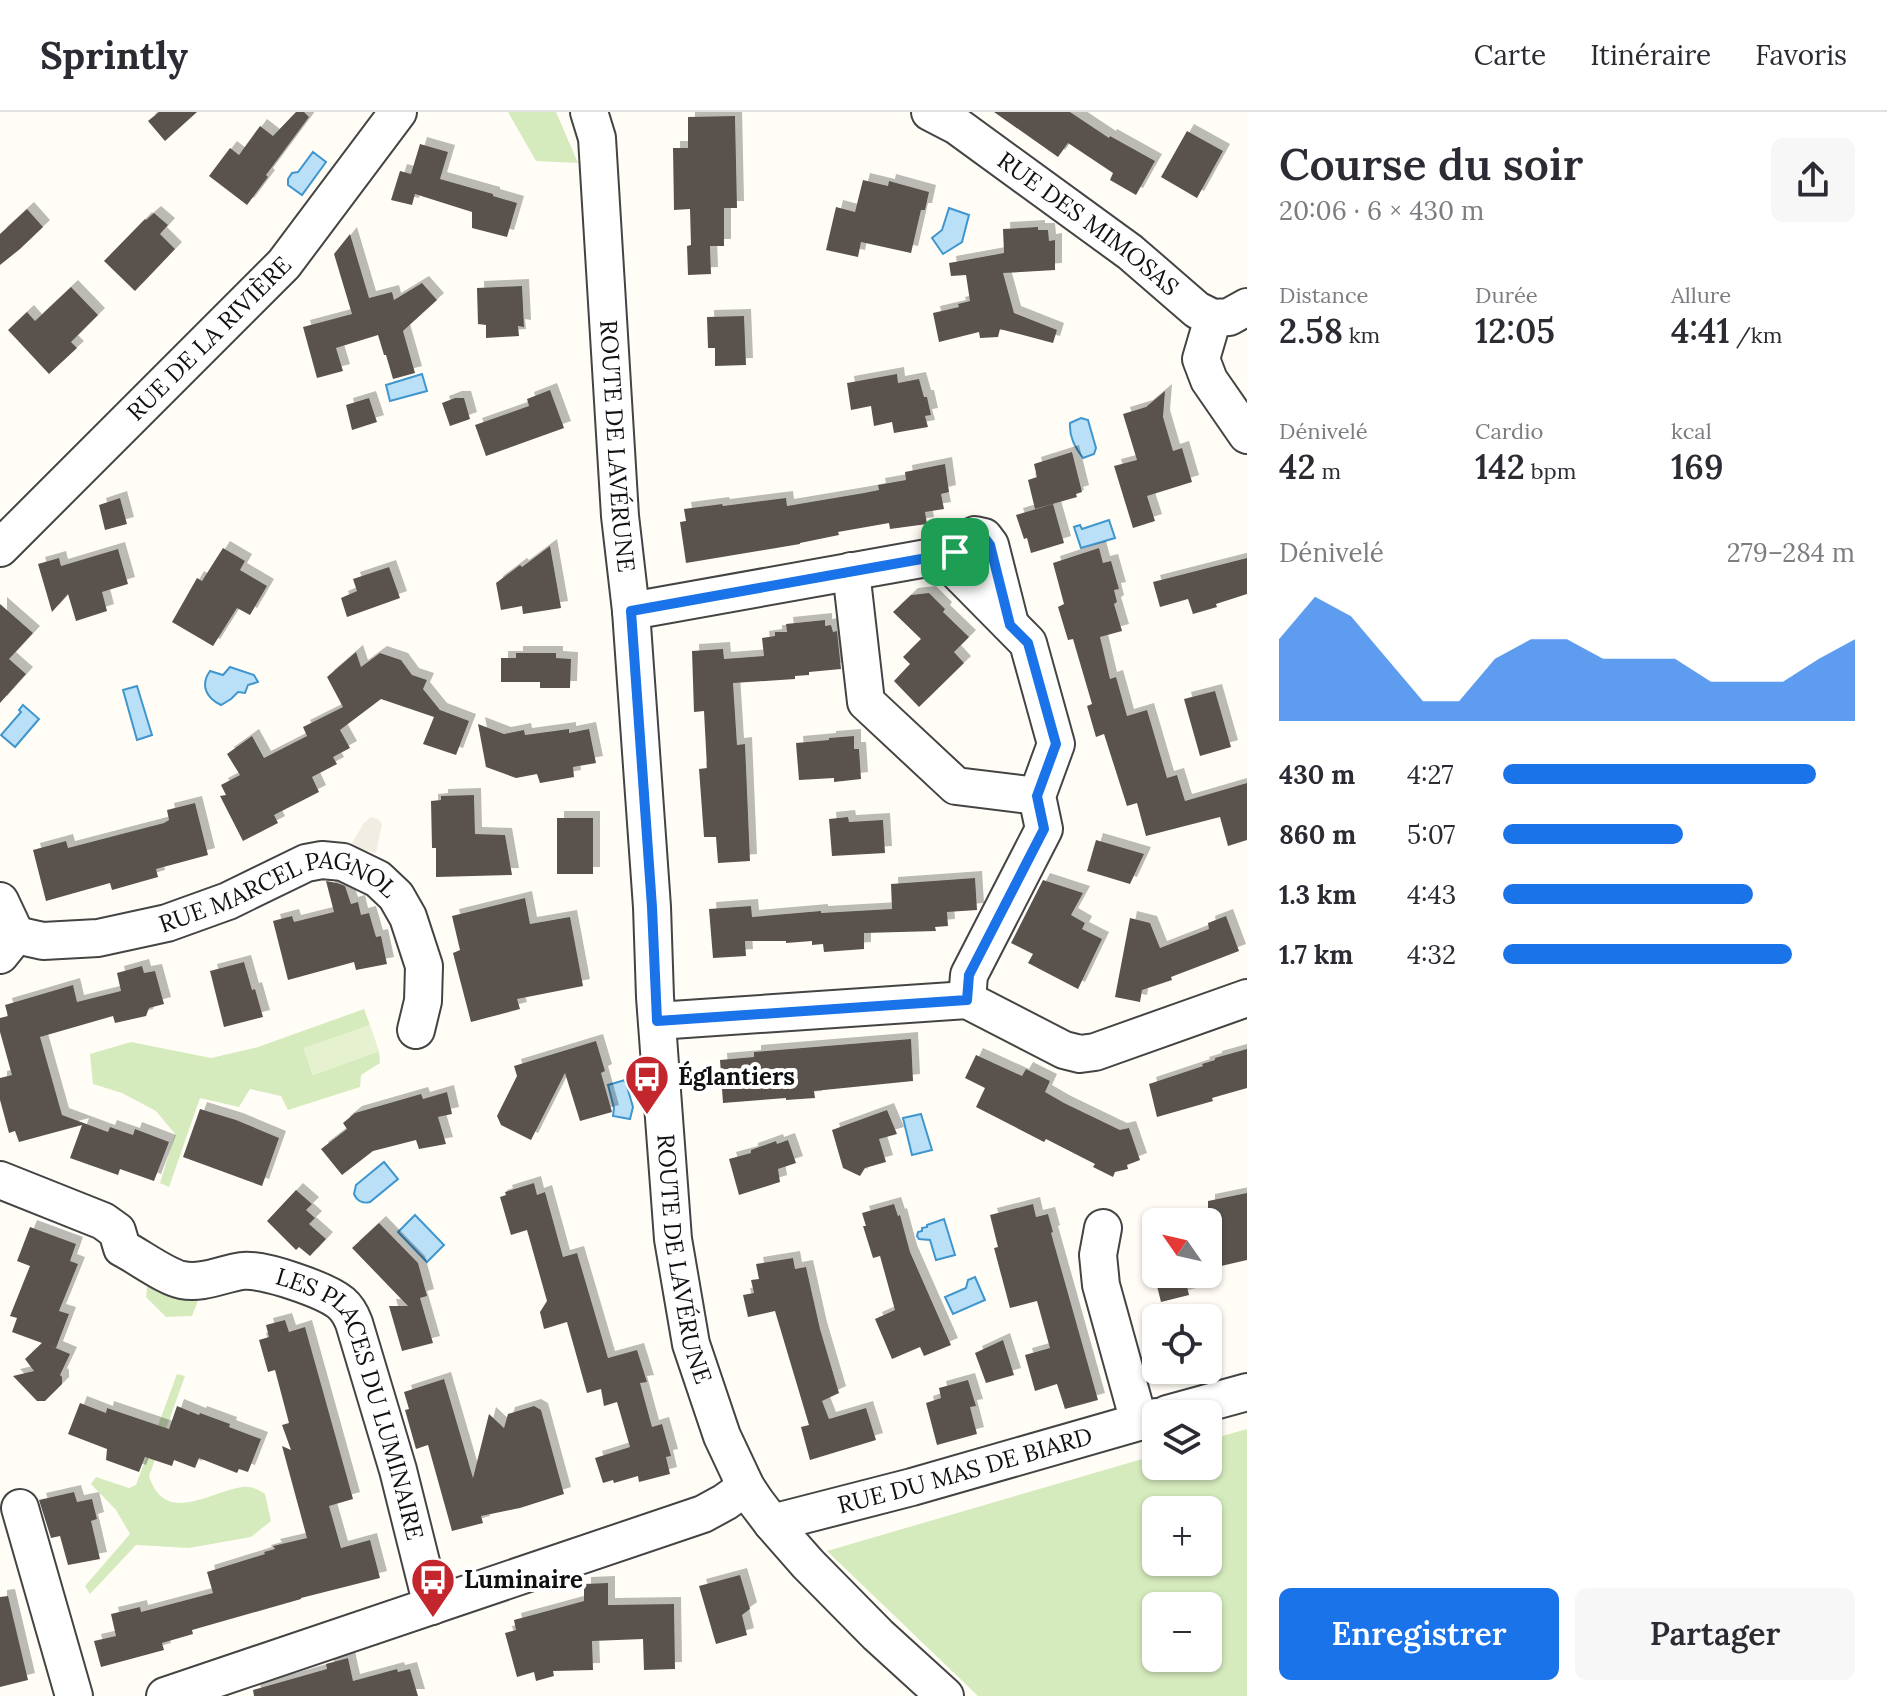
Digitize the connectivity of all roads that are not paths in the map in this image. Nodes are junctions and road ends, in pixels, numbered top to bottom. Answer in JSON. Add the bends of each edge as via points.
{"nodes":[{"id":1,"x":398,"y":112,"type":"edge"},
{"id":2,"x":589,"y":112,"type":"edge"},
{"id":3,"x":930,"y":112,"type":"edge"},
{"id":4,"x":1247,"y":307,"type":"edge"},
{"id":5,"x":1213,"y":318,"type":"junction"},
{"id":6,"x":1247,"y":435,"type":"edge"},
{"id":7,"x":0,"y":548,"type":"edge"},
{"id":8,"x":851,"y":571,"type":"junction"},
{"id":9,"x":631,"y":611,"type":"junction"},
{"id":10,"x":1037,"y":796,"type":"junction"},
{"id":11,"x":0,"y":901,"type":"edge"},
{"id":12,"x":8,"y":945,"type":"edge"},
{"id":13,"x":1247,"y":998,"type":"edge"},
{"id":14,"x":967,"y":1000,"type":"junction"},
{"id":15,"x":657,"y":1021,"type":"junction"},
{"id":16,"x":416,"y":1030,"type":"dead end"},
{"id":17,"x":0,"y":1180,"type":"edge"},
{"id":18,"x":1103,"y":1228,"type":"dead end"},
{"id":19,"x":1247,"y":1392,"type":"edge"},
{"id":20,"x":1147,"y":1400,"type":"edge"},
{"id":21,"x":1218,"y":1400,"type":"edge"},
{"id":22,"x":1142,"y":1421,"type":"edge"},
{"id":23,"x":746,"y":1487,"type":"junction"},
{"id":24,"x":20,"y":1508,"type":"dead end"},
{"id":25,"x":772,"y":1523,"type":"junction"},
{"id":26,"x":432,"y":1606,"type":"junction"},
{"id":27,"x":74,"y":1696,"type":"edge"},
{"id":28,"x":165,"y":1696,"type":"edge"},
{"id":29,"x":945,"y":1696,"type":"edge"}],
"edges":[{"from":1,"to":7,"type":"street","name":"RUE DE LA RIVIÈRE","via":[[284,264]]},
{"from":2,"to":9,"type":"street","name":"ROUTE DE LAVÉRUNE","via":[[597,138],[620,516]]},
{"from":3,"to":5,"type":"street","name":"RUE DES MIMOSAS","via":[[1118,243]]},
{"from":4,"to":5,"type":"street"},
{"from":5,"to":6,"type":"street","via":[[1201,359],[1209,380]]},
{"from":8,"to":9,"type":"street"},
{"from":8,"to":10,"type":"street","via":[[866,702],[956,786]]},
{"from":8,"to":10,"type":"street","via":[[927,558],[943,561],[975,535],[984,537],[1010,625],[1028,643],[1056,744]]},
{"from":9,"to":15,"type":"street","name":"ROUTE DE LAVÉRUNE"},
{"from":10,"to":14,"type":"street","via":[[1044,829],[969,975]]},
{"from":11,"to":12,"type":"street"},
{"from":12,"to":16,"type":"street","name":"RUE MARCEL PAGNOL","via":[[98,938],[167,923],[306,863],[343,862],[378,879],[408,917],[424,966]]},
{"from":13,"to":14,"type":"street","via":[[1080,1054]]},
{"from":14,"to":15,"type":"street"},
{"from":15,"to":23,"type":"street","name":"ROUTE DE LAVÉRUNE","via":[[673,1239],[691,1344],[722,1436]]},
{"from":17,"to":26,"type":"street","name":"LES PLACES DU LUMINAIRE","via":[[103,1221],[117,1231],[122,1248],[180,1280],[245,1271],[282,1278],[341,1303],[349,1311],[398,1470]]},
{"from":18,"to":20,"type":"street","via":[[1098,1255],[1101,1285]]},
{"from":19,"to":21,"type":"street","name":"RUE DU MAS DE BIARD"},
{"from":22,"to":25,"type":"street","name":"RUE DU MAS DE BIARD"},
{"from":23,"to":25,"type":"street","name":"ROUTE DE LAVÉRUNE"},
{"from":23,"to":26,"type":"street","via":[[703,1514]]},
{"from":24,"to":27,"type":"street"},
{"from":25,"to":29,"type":"street","name":"ROUTE DE LAVÉRUNE","via":[[878,1635]]},
{"from":26,"to":28,"type":"street"}]}
